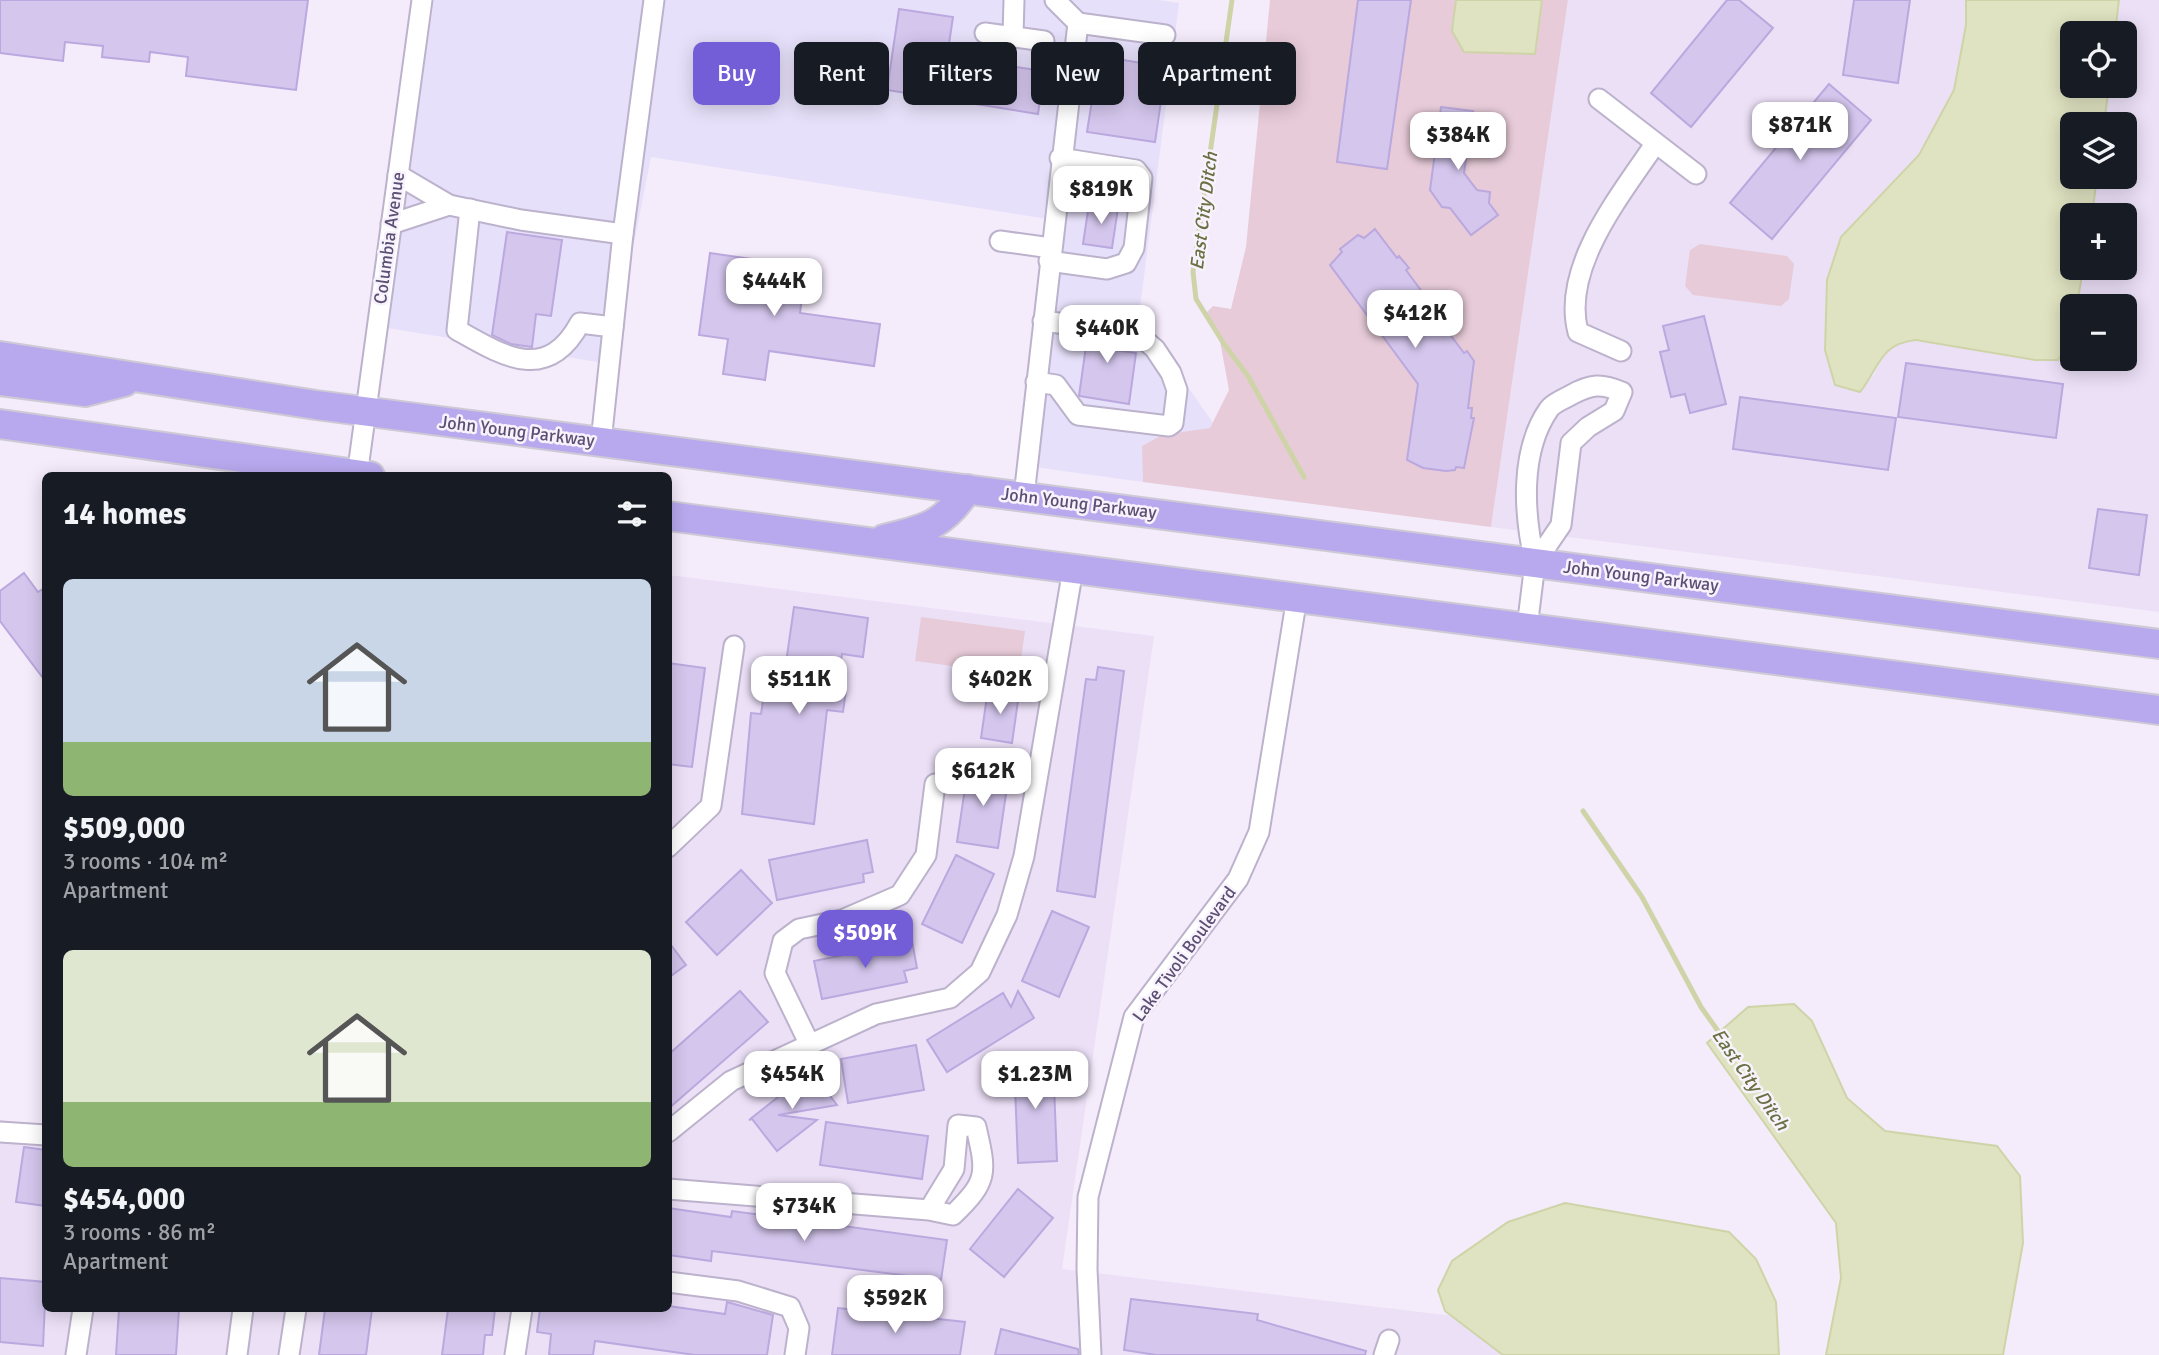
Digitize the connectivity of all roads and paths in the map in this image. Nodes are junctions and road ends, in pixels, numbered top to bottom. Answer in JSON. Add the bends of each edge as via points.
{"nodes":[{"id":1,"x":422,"y":0,"type":"edge"},
{"id":2,"x":654,"y":0,"type":"edge"},
{"id":3,"x":1014,"y":0,"type":"edge"},
{"id":4,"x":1055,"y":0,"type":"edge"},
{"id":5,"x":1078,"y":23,"type":"junction"},
{"id":6,"x":985,"y":33,"type":"dead end"},
{"id":7,"x":1165,"y":35,"type":"dead end"},
{"id":8,"x":1013,"y":36,"type":"junction"},
{"id":9,"x":1044,"y":41,"type":"dead end"},
{"id":10,"x":1599,"y":99,"type":"dead end"},
{"id":11,"x":1655,"y":144,"type":"junction"},
{"id":12,"x":1060,"y":158,"type":"junction"},
{"id":13,"x":1696,"y":174,"type":"dead end"},
{"id":14,"x":398,"y":175,"type":"junction"},
{"id":15,"x":449,"y":205,"type":"junction"},
{"id":16,"x":470,"y":209,"type":"junction"},
{"id":17,"x":391,"y":223,"type":"junction"},
{"id":18,"x":623,"y":234,"type":"junction"},
{"id":19,"x":1000,"y":241,"type":"dead end"},
{"id":20,"x":1050,"y":254,"type":"junction"},
{"id":21,"x":1043,"y":321,"type":"junction"},
{"id":22,"x":613,"y":327,"type":"junction"},
{"id":23,"x":1088,"y":327,"type":"tunnel mouth"},
{"id":24,"x":1116,"y":331,"type":"tunnel mouth"},
{"id":25,"x":1621,"y":351,"type":"dead end"},
{"id":26,"x":0,"y":356,"type":"edge"},
{"id":27,"x":137,"y":379,"type":"junction"},
{"id":28,"x":0,"y":380,"type":"edge"},
{"id":29,"x":1036,"y":382,"type":"junction"},
{"id":30,"x":365,"y":412,"type":"junction"},
{"id":31,"x":0,"y":424,"type":"edge"},
{"id":32,"x":601,"y":442,"type":"junction"},
{"id":33,"x":341,"y":472,"type":"edge"},
{"id":34,"x":362,"y":472,"type":"edge"},
{"id":35,"x":967,"y":489,"type":"junction"},
{"id":36,"x":1024,"y":496,"type":"junction"},
{"id":37,"x":672,"y":517,"type":"edge"},
{"id":38,"x":867,"y":543,"type":"junction"},
{"id":39,"x":1535,"y":563,"type":"junction"},
{"id":40,"x":1073,"y":569,"type":"junction"},
{"id":41,"x":1297,"y":597,"type":"junction"},
{"id":42,"x":1527,"y":628,"type":"junction"},
{"id":43,"x":2159,"y":644,"type":"edge"},
{"id":44,"x":734,"y":646,"type":"dead end"},
{"id":45,"x":2159,"y":710,"type":"edge"},
{"id":46,"x":935,"y":785,"type":"dead end"},
{"id":47,"x":672,"y":843,"type":"edge"},
{"id":48,"x":809,"y":1043,"type":"junction"},
{"id":49,"x":672,"y":1129,"type":"edge"},
{"id":50,"x":0,"y":1132,"type":"edge"},
{"id":51,"x":42,"y":1135,"type":"edge"},
{"id":52,"x":672,"y":1189,"type":"edge"},
{"id":53,"x":929,"y":1210,"type":"dead end"},
{"id":54,"x":672,"y":1283,"type":"edge"},
{"id":55,"x":83,"y":1312,"type":"edge"},
{"id":56,"x":243,"y":1312,"type":"edge"},
{"id":57,"x":296,"y":1312,"type":"edge"},
{"id":58,"x":522,"y":1312,"type":"edge"},
{"id":59,"x":76,"y":1355,"type":"edge"},
{"id":60,"x":237,"y":1355,"type":"edge"},
{"id":61,"x":289,"y":1355,"type":"edge"},
{"id":62,"x":515,"y":1355,"type":"edge"},
{"id":63,"x":795,"y":1355,"type":"edge"},
{"id":64,"x":1091,"y":1355,"type":"edge"}],
"edges":[{"from":1,"to":14,"type":"street","name":"Columbia Avenue"},
{"from":2,"to":18,"type":"street"},
{"from":3,"to":8,"type":"street"},
{"from":4,"to":5,"type":"street"},
{"from":5,"to":7,"type":"street"},
{"from":5,"to":12,"type":"street"},
{"from":6,"to":8,"type":"street"},
{"from":8,"to":9,"type":"street"},
{"from":10,"to":11,"type":"street"},
{"from":11,"to":13,"type":"street"},
{"from":11,"to":25,"type":"street","via":[[1601,225],[1573,304],[1578,332]]},
{"from":12,"to":20,"type":"street"},
{"from":12,"to":20,"type":"street","via":[[1136,170],[1142,178],[1134,248],[1126,263],[1107,269]]},
{"from":14,"to":15,"type":"street"},
{"from":14,"to":17,"type":"street","name":"Columbia Avenue"},
{"from":15,"to":16,"type":"street"},
{"from":15,"to":17,"type":"street"},
{"from":16,"to":18,"type":"street"},
{"from":16,"to":22,"type":"street","via":[[457,330],[500,354],[537,360],[559,352],[580,323]]},
{"from":17,"to":30,"type":"street","name":"Columbia Avenue"},
{"from":18,"to":22,"type":"street"},
{"from":19,"to":20,"type":"street"},
{"from":20,"to":21,"type":"street"},
{"from":21,"to":23,"type":"street"},
{"from":21,"to":29,"type":"street"},
{"from":22,"to":32,"type":"street"},
{"from":24,"to":29,"type":"street","via":[[1138,334],[1171,373],[1177,390],[1169,426],[1078,415],[1056,385]]},
{"from":26,"to":27,"type":"highway","name":"John Young Parkway"},
{"from":27,"to":28,"type":"highway","via":[[85,392]]},
{"from":27,"to":30,"type":"highway","name":"John Young Parkway"},
{"from":29,"to":36,"type":"street"},
{"from":30,"to":32,"type":"highway","name":"John Young Parkway"},
{"from":30,"to":34,"type":"street","name":"Columbia Avenue"},
{"from":31,"to":33,"type":"highway"},
{"from":32,"to":35,"type":"highway","name":"John Young Parkway"},
{"from":35,"to":36,"type":"highway","name":"John Young Parkway"},
{"from":35,"to":38,"type":"highway","via":[[953,511],[929,528]]},
{"from":36,"to":39,"type":"highway","name":"John Young Parkway"},
{"from":37,"to":38,"type":"highway"},
{"from":38,"to":40,"type":"highway"},
{"from":39,"to":39,"type":"street","via":[[1561,525],[1571,443],[1615,411],[1622,393],[1605,385],[1590,384],[1550,407],[1533,444],[1526,523]]},
{"from":39,"to":42,"type":"street"},
{"from":39,"to":43,"type":"highway","name":"John Young Parkway"},
{"from":40,"to":41,"type":"highway"},
{"from":40,"to":48,"type":"street","via":[[1024,856],[1007,915],[980,972],[950,998],[876,1014]]},
{"from":41,"to":42,"type":"highway"},
{"from":41,"to":64,"type":"street","name":"Lake Tivoli Boulevard","via":[[1259,832],[1238,879],[1134,1017],[1088,1197]]},
{"from":42,"to":45,"type":"highway"},
{"from":44,"to":47,"type":"street","via":[[711,806]]},
{"from":46,"to":48,"type":"street","via":[[926,855],[900,895],[842,920],[799,929],[783,941],[775,973]]},
{"from":48,"to":49,"type":"street","via":[[731,1080]]},
{"from":50,"to":51,"type":"street"},
{"from":52,"to":53,"type":"street"},
{"from":54,"to":63,"type":"street","via":[[738,1291],[790,1307],[799,1328]]},
{"from":55,"to":59,"type":"street"},
{"from":56,"to":60,"type":"street"},
{"from":57,"to":61,"type":"street"},
{"from":58,"to":62,"type":"street"}]}
